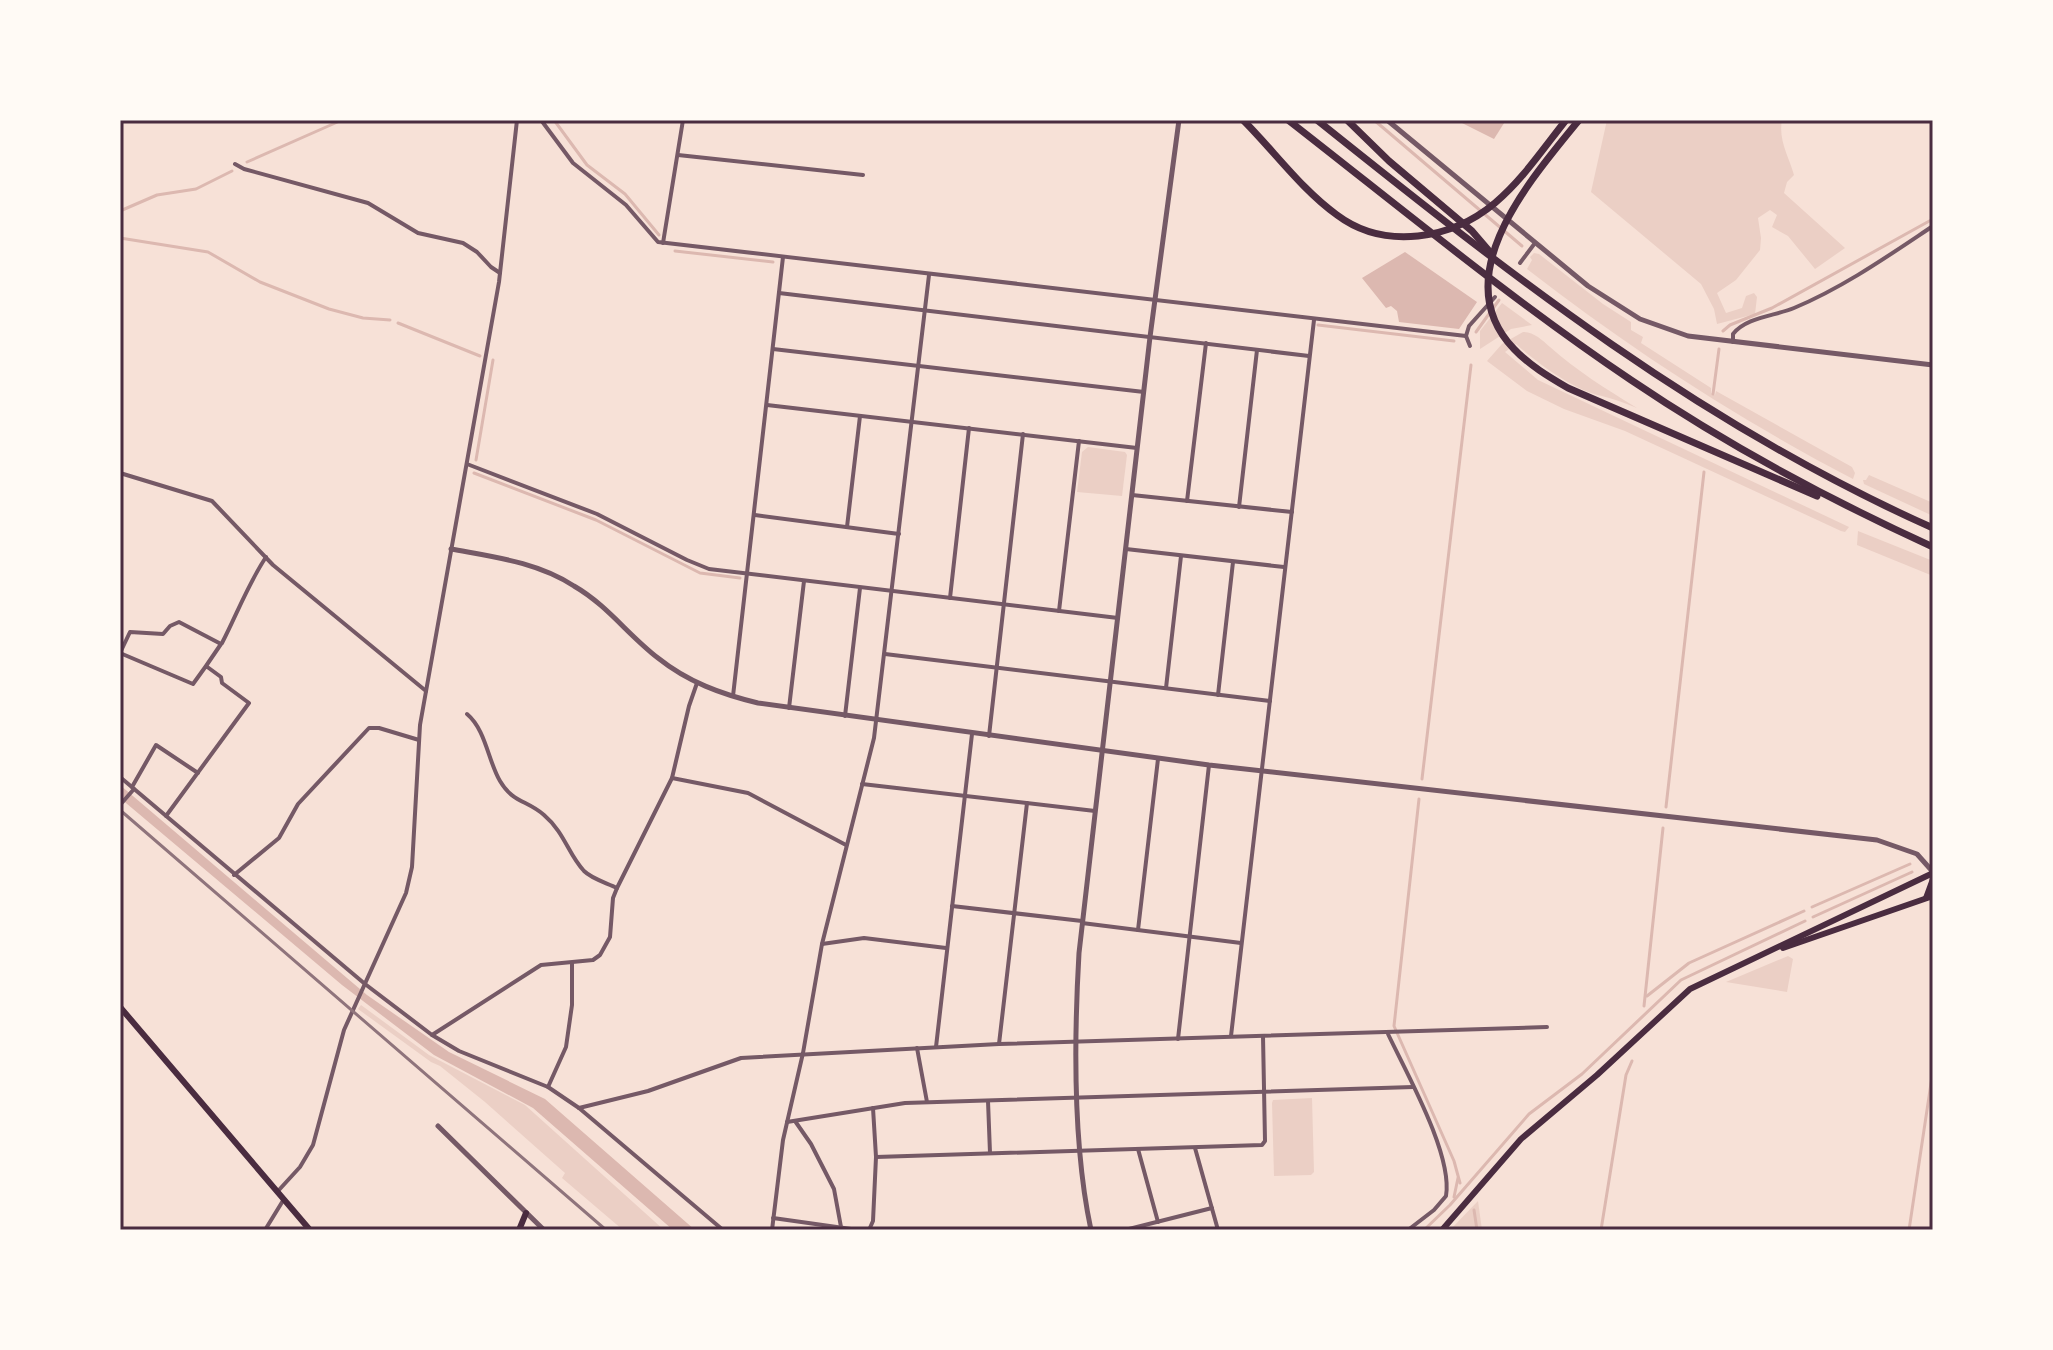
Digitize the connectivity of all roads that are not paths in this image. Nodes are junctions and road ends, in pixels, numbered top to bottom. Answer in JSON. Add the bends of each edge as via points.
{"nodes":[{"id":1,"x":517,"y":120,"type":"edge"},
{"id":2,"x":541,"y":120,"type":"edge"},
{"id":3,"x":683,"y":120,"type":"edge"},
{"id":4,"x":1179,"y":120,"type":"edge"},
{"id":5,"x":1243,"y":120,"type":"edge"},
{"id":6,"x":1288,"y":120,"type":"edge"},
{"id":7,"x":1317,"y":120,"type":"edge"},
{"id":8,"x":1347,"y":120,"type":"edge"},
{"id":9,"x":1387,"y":120,"type":"edge"},
{"id":10,"x":1566,"y":120,"type":"edge"},
{"id":11,"x":1579,"y":120,"type":"edge"},
{"id":12,"x":678,"y":155,"type":"junction"},
{"id":13,"x":235,"y":164,"type":"dead end"},
{"id":14,"x":863,"y":175,"type":"dead end"},
{"id":15,"x":1933,"y":226,"type":"edge"},
{"id":16,"x":663,"y":243,"type":"junction"},
{"id":17,"x":1535,"y":243,"type":"junction"},
{"id":18,"x":783,"y":257,"type":"junction"},
{"id":19,"x":1520,"y":263,"type":"dead end"},
{"id":20,"x":1502,"y":266,"type":"junction"},
{"id":21,"x":500,"y":273,"type":"junction"},
{"id":22,"x":929,"y":274,"type":"junction"},
{"id":23,"x":779,"y":293,"type":"junction"},
{"id":24,"x":1495,"y":297,"type":"dead end"},
{"id":25,"x":1155,"y":301,"type":"junction"},
{"id":26,"x":925,"y":310,"type":"junction"},
{"id":27,"x":1314,"y":320,"type":"junction"},
{"id":28,"x":1466,"y":336,"type":"junction"},
{"id":29,"x":1150,"y":337,"type":"junction"},
{"id":30,"x":1733,"y":342,"type":"junction"},
{"id":31,"x":1206,"y":343,"type":"junction"},
{"id":32,"x":1470,"y":346,"type":"dead end"},
{"id":33,"x":773,"y":349,"type":"junction"},
{"id":34,"x":1257,"y":349,"type":"junction"},
{"id":35,"x":1309,"y":356,"type":"junction"},
{"id":36,"x":1933,"y":365,"type":"edge"},
{"id":37,"x":919,"y":366,"type":"junction"},
{"id":38,"x":1144,"y":392,"type":"junction"},
{"id":39,"x":767,"y":405,"type":"junction"},
{"id":40,"x":860,"y":416,"type":"junction"},
{"id":41,"x":912,"y":422,"type":"junction"},
{"id":42,"x":969,"y":428,"type":"junction"},
{"id":43,"x":1023,"y":434,"type":"junction"},
{"id":44,"x":1079,"y":441,"type":"junction"},
{"id":45,"x":1137,"y":448,"type":"junction"},
{"id":46,"x":467,"y":464,"type":"junction"},
{"id":47,"x":120,"y":473,"type":"edge"},
{"id":48,"x":1132,"y":495,"type":"junction"},
{"id":49,"x":1187,"y":501,"type":"junction"},
{"id":50,"x":1239,"y":507,"type":"junction"},
{"id":51,"x":1292,"y":512,"type":"junction"},
{"id":52,"x":754,"y":515,"type":"junction"},
{"id":53,"x":1885,"y":525,"type":"junction"},
{"id":54,"x":847,"y":527,"type":"junction"},
{"id":55,"x":1933,"y":528,"type":"edge"},
{"id":56,"x":899,"y":534,"type":"junction"},
{"id":57,"x":1933,"y":547,"type":"edge"},
{"id":58,"x":451,"y":549,"type":"junction"},
{"id":59,"x":1126,"y":549,"type":"junction"},
{"id":60,"x":1181,"y":556,"type":"junction"},
{"id":61,"x":266,"y":557,"type":"junction"},
{"id":62,"x":1233,"y":562,"type":"junction"},
{"id":63,"x":1284,"y":567,"type":"junction"},
{"id":64,"x":748,"y":575,"type":"junction"},
{"id":65,"x":804,"y":581,"type":"junction"},
{"id":66,"x":860,"y":588,"type":"junction"},
{"id":67,"x":892,"y":591,"type":"junction"},
{"id":68,"x":950,"y":598,"type":"junction"},
{"id":69,"x":1004,"y":604,"type":"junction"},
{"id":70,"x":1059,"y":611,"type":"junction"},
{"id":71,"x":1118,"y":618,"type":"junction"},
{"id":72,"x":221,"y":644,"type":"junction"},
{"id":73,"x":885,"y":654,"type":"junction"},
{"id":74,"x":206,"y":666,"type":"junction"},
{"id":75,"x":997,"y":667,"type":"junction"},
{"id":76,"x":1110,"y":681,"type":"junction"},
{"id":77,"x":697,"y":683,"type":"junction"},
{"id":78,"x":1166,"y":688,"type":"junction"},
{"id":79,"x":426,"y":691,"type":"junction"},
{"id":80,"x":1218,"y":695,"type":"junction"},
{"id":81,"x":732,"y":697,"type":"junction"},
{"id":82,"x":1270,"y":701,"type":"junction"},
{"id":83,"x":789,"y":708,"type":"junction"},
{"id":84,"x":467,"y":714,"type":"dead end"},
{"id":85,"x":845,"y":716,"type":"junction"},
{"id":86,"x":877,"y":720,"type":"junction"},
{"id":87,"x":972,"y":734,"type":"junction"},
{"id":88,"x":989,"y":736,"type":"junction"},
{"id":89,"x":419,"y":740,"type":"junction"},
{"id":90,"x":1102,"y":752,"type":"junction"},
{"id":91,"x":1158,"y":759,"type":"junction"},
{"id":92,"x":1209,"y":765,"type":"junction"},
{"id":93,"x":1262,"y":771,"type":"junction"},
{"id":94,"x":198,"y":773,"type":"junction"},
{"id":95,"x":120,"y":777,"type":"edge"},
{"id":96,"x":672,"y":778,"type":"junction"},
{"id":97,"x":862,"y":784,"type":"junction"},
{"id":98,"x":132,"y":789,"type":"junction"},
{"id":99,"x":965,"y":796,"type":"junction"},
{"id":100,"x":1027,"y":803,"type":"junction"},
{"id":101,"x":121,"y":805,"type":"edge"},
{"id":102,"x":1095,"y":811,"type":"junction"},
{"id":103,"x":166,"y":816,"type":"junction"},
{"id":104,"x":846,"y":845,"type":"junction"},
{"id":105,"x":234,"y":875,"type":"junction"},
{"id":106,"x":1933,"y":875,"type":"edge"},
{"id":107,"x":617,"y":888,"type":"junction"},
{"id":108,"x":1929,"y":898,"type":"edge"},
{"id":109,"x":952,"y":906,"type":"junction"},
{"id":110,"x":1014,"y":913,"type":"junction"},
{"id":111,"x":1082,"y":922,"type":"junction"},
{"id":112,"x":1138,"y":930,"type":"junction"},
{"id":113,"x":1190,"y":937,"type":"junction"},
{"id":114,"x":1241,"y":943,"type":"junction"},
{"id":115,"x":822,"y":944,"type":"junction"},
{"id":116,"x":947,"y":948,"type":"junction"},
{"id":117,"x":1760,"y":955,"type":"junction"},
{"id":118,"x":572,"y":963,"type":"junction"},
{"id":119,"x":364,"y":986,"type":"junction"},
{"id":120,"x":122,"y":1012,"type":"edge"},
{"id":121,"x":1547,"y":1027,"type":"dead end"},
{"id":122,"x":1388,"y":1034,"type":"junction"},
{"id":123,"x":432,"y":1035,"type":"junction"},
{"id":124,"x":1263,"y":1036,"type":"junction"},
{"id":125,"x":1231,"y":1037,"type":"junction"},
{"id":126,"x":1178,"y":1039,"type":"junction"},
{"id":127,"x":1077,"y":1042,"type":"junction"},
{"id":128,"x":999,"y":1044,"type":"junction"},
{"id":129,"x":936,"y":1047,"type":"junction"},
{"id":130,"x":917,"y":1048,"type":"junction"},
{"id":131,"x":803,"y":1053,"type":"junction"},
{"id":132,"x":548,"y":1087,"type":"junction"},
{"id":133,"x":1413,"y":1087,"type":"junction"},
{"id":134,"x":1265,"y":1093,"type":"junction"},
{"id":135,"x":1078,"y":1098,"type":"junction"},
{"id":136,"x":988,"y":1101,"type":"junction"},
{"id":137,"x":927,"y":1102,"type":"junction"},
{"id":138,"x":579,"y":1108,"type":"junction"},
{"id":139,"x":873,"y":1108,"type":"junction"},
{"id":140,"x":795,"y":1121,"type":"junction"},
{"id":141,"x":787,"y":1122,"type":"junction"},
{"id":142,"x":438,"y":1126,"type":"dead end"},
{"id":143,"x":1195,"y":1147,"type":"junction"},
{"id":144,"x":1138,"y":1149,"type":"junction"},
{"id":145,"x":1080,"y":1150,"type":"junction"},
{"id":146,"x":990,"y":1153,"type":"junction"},
{"id":147,"x":876,"y":1157,"type":"junction"},
{"id":148,"x":278,"y":1191,"type":"junction"},
{"id":149,"x":284,"y":1199,"type":"junction"},
{"id":150,"x":1212,"y":1208,"type":"junction"},
{"id":151,"x":526,"y":1213,"type":"junction"},
{"id":152,"x":773,"y":1218,"type":"junction"},
{"id":153,"x":1158,"y":1222,"type":"junction"},
{"id":154,"x":841,"y":1227,"type":"junction"},
{"id":155,"x":265,"y":1230,"type":"edge"},
{"id":156,"x":310,"y":1230,"type":"edge"},
{"id":157,"x":519,"y":1230,"type":"edge"},
{"id":158,"x":544,"y":1230,"type":"edge"},
{"id":159,"x":723,"y":1230,"type":"edge"},
{"id":160,"x":772,"y":1230,"type":"edge"},
{"id":161,"x":858,"y":1230,"type":"edge"},
{"id":162,"x":869,"y":1230,"type":"edge"},
{"id":163,"x":1091,"y":1230,"type":"edge"},
{"id":164,"x":1125,"y":1230,"type":"edge"},
{"id":165,"x":1218,"y":1230,"type":"edge"},
{"id":166,"x":1408,"y":1230,"type":"edge"},
{"id":167,"x":1442,"y":1230,"type":"edge"}],
"edges":[{"from":1,"to":21,"type":"street"},
{"from":2,"to":16,"type":"street","via":[[573,163]]},
{"from":3,"to":12,"type":"street"},
{"from":4,"to":25,"type":"street"},
{"from":5,"to":10,"type":"highway","via":[[1321,202],[1354,226],[1393,236],[1448,231],[1480,216],[1518,182]]},
{"from":6,"to":53,"type":"highway","via":[[1629,379],[1753,457]]},
{"from":7,"to":20,"type":"highway"},
{"from":8,"to":20,"type":"highway","via":[[1472,231]]},
{"from":9,"to":17,"type":"street"},
{"from":11,"to":53,"type":"highway","via":[[1526,186],[1505,223],[1486,281],[1496,321],[1514,349],[1568,388]]},
{"from":12,"to":14,"type":"street"},
{"from":12,"to":16,"type":"street"},
{"from":13,"to":21,"type":"street","via":[[368,203],[418,233],[463,243]]},
{"from":15,"to":30,"type":"street","via":[[1807,302],[1743,325],[1733,334]]},
{"from":16,"to":18,"type":"street"},
{"from":17,"to":19,"type":"street"},
{"from":17,"to":30,"type":"street","via":[[1604,298],[1640,319],[1688,336]]},
{"from":18,"to":22,"type":"street"},
{"from":18,"to":23,"type":"street"},
{"from":20,"to":55,"type":"highway","via":[[1727,422]]},
{"from":21,"to":46,"type":"street"},
{"from":22,"to":25,"type":"street"},
{"from":22,"to":26,"type":"street"},
{"from":23,"to":26,"type":"street"},
{"from":23,"to":33,"type":"street"},
{"from":24,"to":28,"type":"street"},
{"from":25,"to":27,"type":"street"},
{"from":25,"to":29,"type":"street"},
{"from":26,"to":29,"type":"street"},
{"from":26,"to":37,"type":"street"},
{"from":27,"to":28,"type":"street"},
{"from":27,"to":35,"type":"street"},
{"from":28,"to":32,"type":"street"},
{"from":29,"to":31,"type":"street"},
{"from":29,"to":38,"type":"street"},
{"from":30,"to":36,"type":"street"},
{"from":31,"to":34,"type":"street"},
{"from":31,"to":49,"type":"street"},
{"from":33,"to":37,"type":"street"},
{"from":33,"to":39,"type":"street"},
{"from":34,"to":35,"type":"street"},
{"from":34,"to":50,"type":"street"},
{"from":35,"to":51,"type":"street"},
{"from":37,"to":38,"type":"street"},
{"from":37,"to":41,"type":"street"},
{"from":38,"to":45,"type":"street"},
{"from":39,"to":40,"type":"street"},
{"from":39,"to":52,"type":"street"},
{"from":40,"to":41,"type":"street"},
{"from":40,"to":54,"type":"street"},
{"from":41,"to":42,"type":"street"},
{"from":41,"to":56,"type":"street"},
{"from":42,"to":43,"type":"street"},
{"from":42,"to":68,"type":"street"},
{"from":43,"to":44,"type":"street"},
{"from":43,"to":69,"type":"street"},
{"from":44,"to":45,"type":"street"},
{"from":44,"to":70,"type":"street"},
{"from":45,"to":48,"type":"street"},
{"from":46,"to":58,"type":"street"},
{"from":46,"to":64,"type":"street","via":[[597,514],[699,566]]},
{"from":47,"to":61,"type":"street","via":[[212,501]]},
{"from":48,"to":49,"type":"street"},
{"from":48,"to":59,"type":"street"},
{"from":49,"to":50,"type":"street"},
{"from":50,"to":51,"type":"street"},
{"from":51,"to":63,"type":"street"},
{"from":52,"to":54,"type":"street"},
{"from":52,"to":64,"type":"street"},
{"from":53,"to":57,"type":"highway"},
{"from":54,"to":56,"type":"street"},
{"from":56,"to":67,"type":"street"},
{"from":58,"to":77,"type":"street","via":[[523,563],[572,584],[613,614],[656,657]]},
{"from":58,"to":79,"type":"street"},
{"from":59,"to":60,"type":"street"},
{"from":59,"to":71,"type":"street"},
{"from":60,"to":62,"type":"street"},
{"from":60,"to":78,"type":"street"},
{"from":61,"to":72,"type":"street"},
{"from":61,"to":79,"type":"street"},
{"from":62,"to":63,"type":"street"},
{"from":62,"to":80,"type":"street"},
{"from":63,"to":82,"type":"street"},
{"from":64,"to":65,"type":"street"},
{"from":64,"to":81,"type":"street"},
{"from":65,"to":66,"type":"street"},
{"from":65,"to":83,"type":"street"},
{"from":66,"to":67,"type":"street"},
{"from":66,"to":85,"type":"street"},
{"from":67,"to":68,"type":"street"},
{"from":67,"to":73,"type":"street"},
{"from":68,"to":69,"type":"street"},
{"from":69,"to":70,"type":"street"},
{"from":69,"to":75,"type":"street"},
{"from":70,"to":71,"type":"street"},
{"from":71,"to":76,"type":"street"},
{"from":72,"to":74,"type":"street"},
{"from":72,"to":74,"type":"street","via":[[179,622],[163,634],[130,632],[120,653],[193,684]]},
{"from":73,"to":75,"type":"street"},
{"from":73,"to":86,"type":"street"},
{"from":74,"to":94,"type":"street","via":[[249,703]]},
{"from":75,"to":76,"type":"street"},
{"from":75,"to":88,"type":"street"},
{"from":76,"to":78,"type":"street"},
{"from":76,"to":90,"type":"street"},
{"from":77,"to":81,"type":"street"},
{"from":77,"to":96,"type":"street"},
{"from":78,"to":80,"type":"street"},
{"from":79,"to":89,"type":"street"},
{"from":80,"to":82,"type":"street"},
{"from":81,"to":83,"type":"street"},
{"from":82,"to":93,"type":"street"},
{"from":83,"to":85,"type":"street"},
{"from":84,"to":107,"type":"street","via":[[508,793],[561,832],[582,870]]},
{"from":85,"to":86,"type":"street"},
{"from":86,"to":87,"type":"street"},
{"from":86,"to":97,"type":"street"},
{"from":87,"to":88,"type":"street"},
{"from":87,"to":99,"type":"street"},
{"from":88,"to":90,"type":"street"},
{"from":89,"to":105,"type":"street","via":[[369,728],[298,804],[279,838]]},
{"from":89,"to":119,"type":"street","via":[[412,867],[406,893]]},
{"from":90,"to":91,"type":"street"},
{"from":90,"to":102,"type":"street"},
{"from":91,"to":92,"type":"street"},
{"from":91,"to":112,"type":"street"},
{"from":92,"to":93,"type":"street"},
{"from":92,"to":113,"type":"street"},
{"from":93,"to":106,"type":"street","via":[[1877,840],[1917,854]]},
{"from":93,"to":114,"type":"street"},
{"from":94,"to":98,"type":"street","via":[[156,745]]},
{"from":94,"to":103,"type":"street"},
{"from":95,"to":98,"type":"street"},
{"from":96,"to":104,"type":"street","via":[[748,793]]},
{"from":96,"to":107,"type":"street"},
{"from":97,"to":99,"type":"street"},
{"from":97,"to":104,"type":"street"},
{"from":98,"to":101,"type":"street"},
{"from":98,"to":103,"type":"street"},
{"from":99,"to":100,"type":"street"},
{"from":99,"to":109,"type":"street"},
{"from":100,"to":102,"type":"street"},
{"from":100,"to":110,"type":"street"},
{"from":102,"to":111,"type":"street"},
{"from":103,"to":105,"type":"street"},
{"from":104,"to":115,"type":"street"},
{"from":105,"to":119,"type":"street"},
{"from":106,"to":108,"type":"main road"},
{"from":106,"to":117,"type":"main road"},
{"from":107,"to":118,"type":"street","via":[[606,947],[593,960]]},
{"from":108,"to":117,"type":"main road"},
{"from":109,"to":110,"type":"street"},
{"from":109,"to":116,"type":"street"},
{"from":110,"to":111,"type":"street"},
{"from":110,"to":128,"type":"street"},
{"from":111,"to":112,"type":"street"},
{"from":111,"to":127,"type":"street"},
{"from":112,"to":113,"type":"street"},
{"from":113,"to":114,"type":"street"},
{"from":113,"to":126,"type":"street"},
{"from":114,"to":125,"type":"street"},
{"from":115,"to":116,"type":"street","via":[[864,938]]},
{"from":115,"to":131,"type":"street"},
{"from":116,"to":129,"type":"street"},
{"from":117,"to":167,"type":"main road","via":[[1677,998],[1521,1139]]},
{"from":118,"to":123,"type":"street","via":[[541,965]]},
{"from":118,"to":132,"type":"street","via":[[566,1047]]},
{"from":119,"to":123,"type":"street"},
{"from":119,"to":148,"type":"street","via":[[344,1030],[313,1145]]},
{"from":120,"to":148,"type":"main road"},
{"from":121,"to":122,"type":"street"},
{"from":122,"to":124,"type":"street"},
{"from":122,"to":133,"type":"street"},
{"from":123,"to":132,"type":"street"},
{"from":124,"to":125,"type":"street"},
{"from":124,"to":134,"type":"street"},
{"from":125,"to":126,"type":"street"},
{"from":126,"to":127,"type":"street"},
{"from":127,"to":128,"type":"street"},
{"from":127,"to":135,"type":"street"},
{"from":128,"to":129,"type":"street"},
{"from":129,"to":130,"type":"street"},
{"from":130,"to":131,"type":"street"},
{"from":130,"to":137,"type":"street"},
{"from":131,"to":138,"type":"street","via":[[741,1058],[648,1091]]},
{"from":131,"to":141,"type":"street"},
{"from":132,"to":138,"type":"street"},
{"from":133,"to":134,"type":"street"},
{"from":133,"to":166,"type":"street","via":[[1445,1165],[1447,1184],[1443,1201]]},
{"from":134,"to":135,"type":"street"},
{"from":134,"to":143,"type":"street","via":[[1264,1144]]},
{"from":135,"to":136,"type":"street"},
{"from":135,"to":145,"type":"street"},
{"from":136,"to":137,"type":"street"},
{"from":136,"to":146,"type":"street"},
{"from":137,"to":139,"type":"street"},
{"from":138,"to":159,"type":"street"},
{"from":139,"to":140,"type":"street"},
{"from":139,"to":147,"type":"street"},
{"from":140,"to":141,"type":"street"},
{"from":140,"to":154,"type":"street","via":[[834,1189]]},
{"from":141,"to":152,"type":"street"},
{"from":142,"to":151,"type":"street"},
{"from":143,"to":144,"type":"street"},
{"from":143,"to":150,"type":"street"},
{"from":144,"to":145,"type":"street"},
{"from":144,"to":153,"type":"street"},
{"from":145,"to":146,"type":"street"},
{"from":145,"to":163,"type":"street"},
{"from":146,"to":147,"type":"street"},
{"from":147,"to":162,"type":"street"},
{"from":148,"to":149,"type":"main road"},
{"from":149,"to":155,"type":"street"},
{"from":149,"to":156,"type":"main road"},
{"from":150,"to":153,"type":"street"},
{"from":150,"to":165,"type":"street"},
{"from":151,"to":157,"type":"main road"},
{"from":151,"to":158,"type":"street"},
{"from":152,"to":154,"type":"street"},
{"from":152,"to":160,"type":"street"},
{"from":153,"to":164,"type":"street"},
{"from":154,"to":161,"type":"street"}]}
